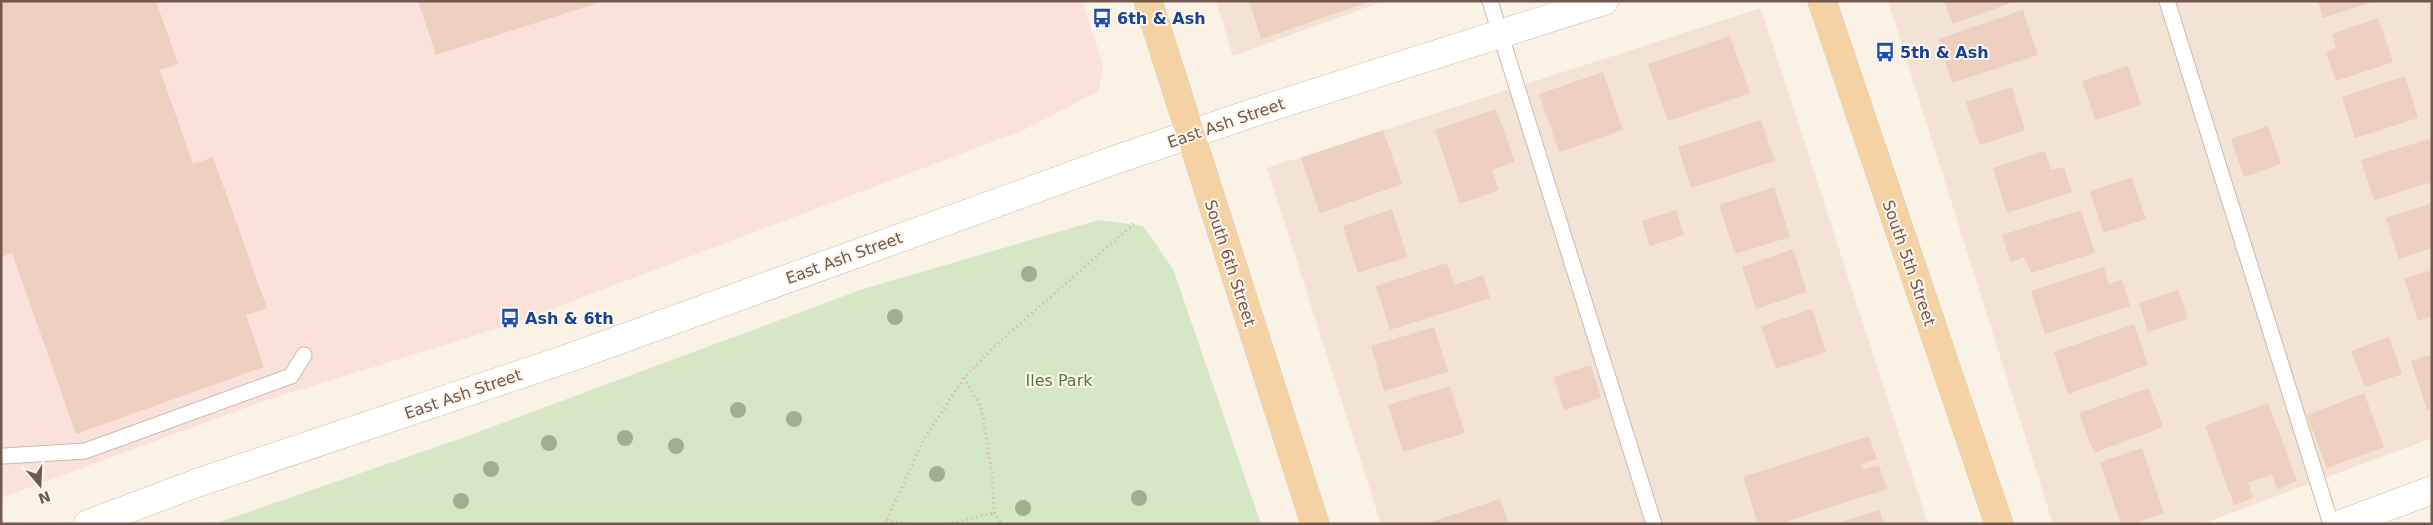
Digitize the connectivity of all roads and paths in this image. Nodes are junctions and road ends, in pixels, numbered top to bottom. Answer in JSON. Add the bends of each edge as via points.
{"nodes":[{"id":1,"x":1148,"y":1,"type":"edge"},
{"id":2,"x":1490,"y":1,"type":"edge"},
{"id":3,"x":1604,"y":1,"type":"edge"},
{"id":4,"x":1822,"y":1,"type":"edge"},
{"id":5,"x":2167,"y":1,"type":"edge"},
{"id":6,"x":1499,"y":34,"type":"junction"},
{"id":7,"x":1190,"y":135,"type":"junction"},
{"id":8,"x":1136,"y":222,"type":"dead end"},
{"id":9,"x":304,"y":355,"type":"dead end"},
{"id":10,"x":964,"y":378,"type":"junction"},
{"id":11,"x":4,"y":456,"type":"dead end"},
{"id":12,"x":2432,"y":490,"type":"edge"},
{"id":13,"x":994,"y":513,"type":"junction"},
{"id":14,"x":885,"y":522,"type":"edge"},
{"id":15,"x":88,"y":524,"type":"edge"},
{"id":16,"x":908,"y":524,"type":"edge"},
{"id":17,"x":947,"y":524,"type":"edge"},
{"id":18,"x":1003,"y":524,"type":"edge"},
{"id":19,"x":1315,"y":524,"type":"edge"},
{"id":20,"x":1654,"y":524,"type":"edge"},
{"id":21,"x":1998,"y":524,"type":"edge"},
{"id":22,"x":2330,"y":524,"type":"edge"},
{"id":23,"x":2341,"y":524,"type":"edge"}],
"edges":[{"from":1,"to":7,"type":"main road","name":"South 6th Street"},
{"from":2,"to":6,"type":"lane"},
{"from":3,"to":6,"type":"street","name":"East Ash Street"},
{"from":4,"to":21,"type":"main road","name":"South 5th Street"},
{"from":5,"to":22,"type":"lane"},
{"from":6,"to":7,"type":"street","name":"East Ash Street"},
{"from":6,"to":20,"type":"lane"},
{"from":7,"to":15,"type":"street","name":"East Ash Street","via":[[569,358],[197,483]]},
{"from":7,"to":19,"type":"main road","name":"South 6th Street"},
{"from":8,"to":10,"type":"path","via":[[996,345]]},
{"from":9,"to":11,"type":"lane","via":[[292,376],[85,451]]},
{"from":10,"to":13,"type":"path","via":[[981,407],[992,473]]},
{"from":10,"to":14,"type":"path","via":[[924,439]]},
{"from":12,"to":23,"type":"street"},
{"from":13,"to":17,"type":"path"},
{"from":13,"to":18,"type":"path"},
{"from":14,"to":16,"type":"path"}]}
